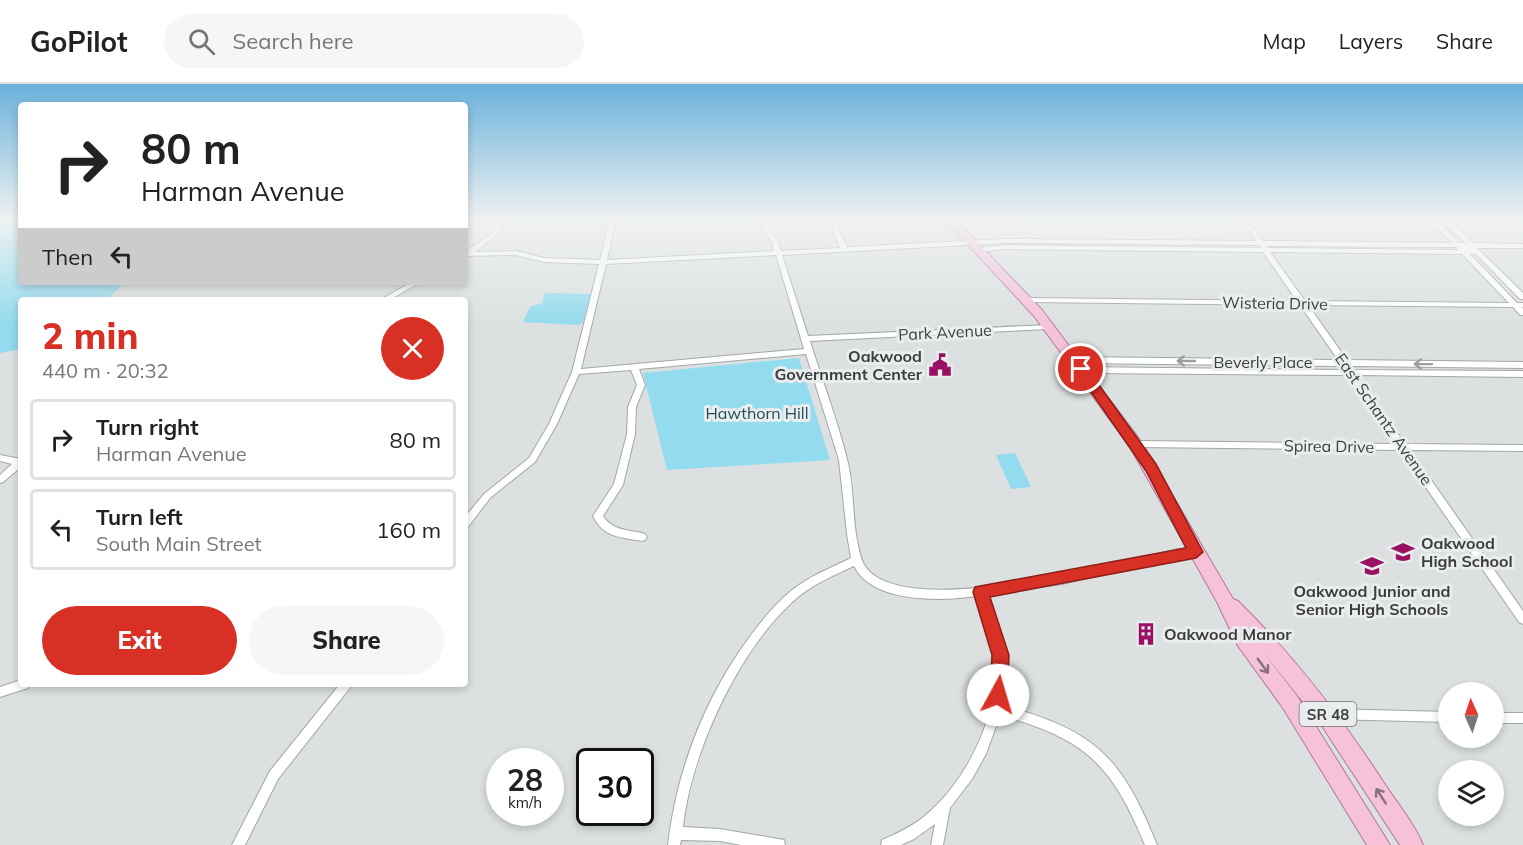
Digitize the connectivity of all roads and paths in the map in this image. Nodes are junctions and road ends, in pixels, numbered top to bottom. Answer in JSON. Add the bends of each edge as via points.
{"nodes":[{"id":1,"x":522,"y":255,"type":"edge"},
{"id":2,"x":606,"y":255,"type":"edge"},
{"id":3,"x":734,"y":255,"type":"edge"},
{"id":4,"x":779,"y":255,"type":"edge"},
{"id":5,"x":983,"y":255,"type":"edge"},
{"id":6,"x":1268,"y":255,"type":"edge"},
{"id":7,"x":1467,"y":255,"type":"edge"},
{"id":8,"x":1480,"y":255,"type":"edge"},
{"id":9,"x":604,"y":262,"type":"junction"},
{"id":10,"x":412,"y":285,"type":"edge"},
{"id":11,"x":390,"y":297,"type":"edge"},
{"id":12,"x":1523,"y":297,"type":"edge"},
{"id":13,"x":1027,"y":300,"type":"junction"},
{"id":14,"x":1303,"y":303,"type":"junction"},
{"id":15,"x":1519,"y":305,"type":"edge"},
{"id":16,"x":1523,"y":313,"type":"edge"},
{"id":17,"x":1048,"y":327,"type":"junction"},
{"id":18,"x":805,"y":339,"type":"junction"},
{"id":19,"x":808,"y":351,"type":"junction"},
{"id":20,"x":1344,"y":363,"type":"junction"},
{"id":21,"x":1078,"y":365,"type":"junction"},
{"id":22,"x":1523,"y":366,"type":"edge"},
{"id":23,"x":634,"y":367,"type":"junction"},
{"id":24,"x":576,"y":372,"type":"junction"},
{"id":25,"x":1350,"y":372,"type":"junction"},
{"id":26,"x":1523,"y":374,"type":"edge"},
{"id":27,"x":1135,"y":444,"type":"junction"},
{"id":28,"x":1404,"y":447,"type":"junction"},
{"id":29,"x":1523,"y":448,"type":"edge"},
{"id":30,"x":0,"y":458,"type":"edge"},
{"id":31,"x":18,"y":461,"type":"edge"},
{"id":32,"x":18,"y":465,"type":"edge"},
{"id":33,"x":0,"y":480,"type":"edge"},
{"id":34,"x":468,"y":520,"type":"edge"},
{"id":35,"x":642,"y":537,"type":"dead end"},
{"id":36,"x":1196,"y":552,"type":"junction"},
{"id":37,"x":857,"y":560,"type":"junction"},
{"id":38,"x":981,"y":592,"type":"junction"},
{"id":39,"x":1224,"y":598,"type":"junction"},
{"id":40,"x":1523,"y":619,"type":"edge"},
{"id":41,"x":18,"y":686,"type":"edge"},
{"id":42,"x":345,"y":687,"type":"edge"},
{"id":43,"x":0,"y":692,"type":"edge"},
{"id":44,"x":995,"y":708,"type":"junction"},
{"id":45,"x":1328,"y":714,"type":"junction"},
{"id":46,"x":1299,"y":717,"type":"junction"},
{"id":47,"x":1438,"y":717,"type":"edge"},
{"id":48,"x":1504,"y":718,"type":"edge"},
{"id":49,"x":1523,"y":718,"type":"edge"},
{"id":50,"x":944,"y":807,"type":"junction"},
{"id":51,"x":675,"y":839,"type":"edge"},
{"id":52,"x":238,"y":845,"type":"edge"},
{"id":53,"x":779,"y":845,"type":"edge"},
{"id":54,"x":887,"y":845,"type":"edge"},
{"id":55,"x":937,"y":845,"type":"edge"},
{"id":56,"x":1151,"y":845,"type":"edge"},
{"id":57,"x":1379,"y":845,"type":"edge"},
{"id":58,"x":1412,"y":845,"type":"edge"}],
"edges":[{"from":1,"to":9,"type":"street","via":[[544,260]]},
{"from":2,"to":9,"type":"street"},
{"from":3,"to":9,"type":"street"},
{"from":4,"to":18,"type":"street"},
{"from":5,"to":13,"type":"main road","number":"SR 48"},
{"from":6,"to":14,"type":"street","name":"East Schantz Avenue"},
{"from":7,"to":15,"type":"street"},
{"from":8,"to":12,"type":"street"},
{"from":9,"to":24,"type":"street"},
{"from":10,"to":11,"type":"street"},
{"from":13,"to":14,"type":"street","name":"Wisteria Drive"},
{"from":13,"to":17,"type":"main road","number":"SR 48"},
{"from":14,"to":15,"type":"street","name":"Wisteria Drive"},
{"from":14,"to":20,"type":"street","name":"East Schantz Avenue"},
{"from":15,"to":16,"type":"street"},
{"from":17,"to":18,"type":"street","name":"Park Avenue"},
{"from":17,"to":21,"type":"main road","number":"SR 48"},
{"from":18,"to":19,"type":"street"},
{"from":19,"to":23,"type":"street"},
{"from":19,"to":37,"type":"street","via":[[847,476]]},
{"from":20,"to":21,"type":"street","name":"Beverly Place","one_way":true},
{"from":22,"to":20,"type":"street","name":"Beverly Place","one_way":true},
{"from":20,"to":25,"type":"street","name":"East Schantz Avenue"},
{"from":21,"to":25,"type":"street","name":"Beverly Place"},
{"from":21,"to":27,"type":"main road","number":"SR 48"},
{"from":23,"to":24,"type":"street"},
{"from":23,"to":35,"type":"street","via":[[641,390],[632,406],[629,445],[618,485],[598,516],[610,530]]},
{"from":24,"to":34,"type":"street","via":[[538,452],[487,496]]},
{"from":25,"to":26,"type":"street","name":"Beverly Place"},
{"from":25,"to":28,"type":"street","name":"East Schantz Avenue"},
{"from":27,"to":28,"type":"street","name":"Spirea Drive"},
{"from":27,"to":36,"type":"main road","number":"SR 48"},
{"from":28,"to":29,"type":"street","name":"Spirea Drive"},
{"from":28,"to":40,"type":"street","name":"East Schantz Avenue"},
{"from":30,"to":31,"type":"street"},
{"from":32,"to":33,"type":"street"},
{"from":36,"to":38,"type":"street"},
{"from":36,"to":39,"type":"main road","number":"SR 48"},
{"from":37,"to":38,"type":"street","via":[[866,577],[891,591],[917,595]]},
{"from":37,"to":51,"type":"street","via":[[820,578],[786,602],[747,652],[691,760]]},
{"from":38,"to":44,"type":"street","via":[[1000,655],[1001,681]]},
{"from":39,"to":45,"type":"main road","number":"SR 48","via":[[1267,639]]},
{"from":39,"to":46,"type":"main road","number":"SR 48","one_way":true,"via":[[1244,640]]},
{"from":41,"to":43,"type":"street"},
{"from":42,"to":52,"type":"street","via":[[274,776]]},
{"from":44,"to":50,"type":"street","via":[[985,742]]},
{"from":44,"to":56,"type":"street","via":[[1057,726],[1090,748],[1128,792]]},
{"from":45,"to":46,"type":"street"},
{"from":45,"to":47,"type":"street"},
{"from":58,"to":45,"type":"main road","number":"SR 48","one_way":true},
{"from":46,"to":57,"type":"main road","number":"SR 48"},
{"from":48,"to":49,"type":"street"},
{"from":50,"to":54,"type":"street","via":[[911,834]]},
{"from":50,"to":55,"type":"street"},
{"from":51,"to":53,"type":"street","via":[[731,836]]}]}
